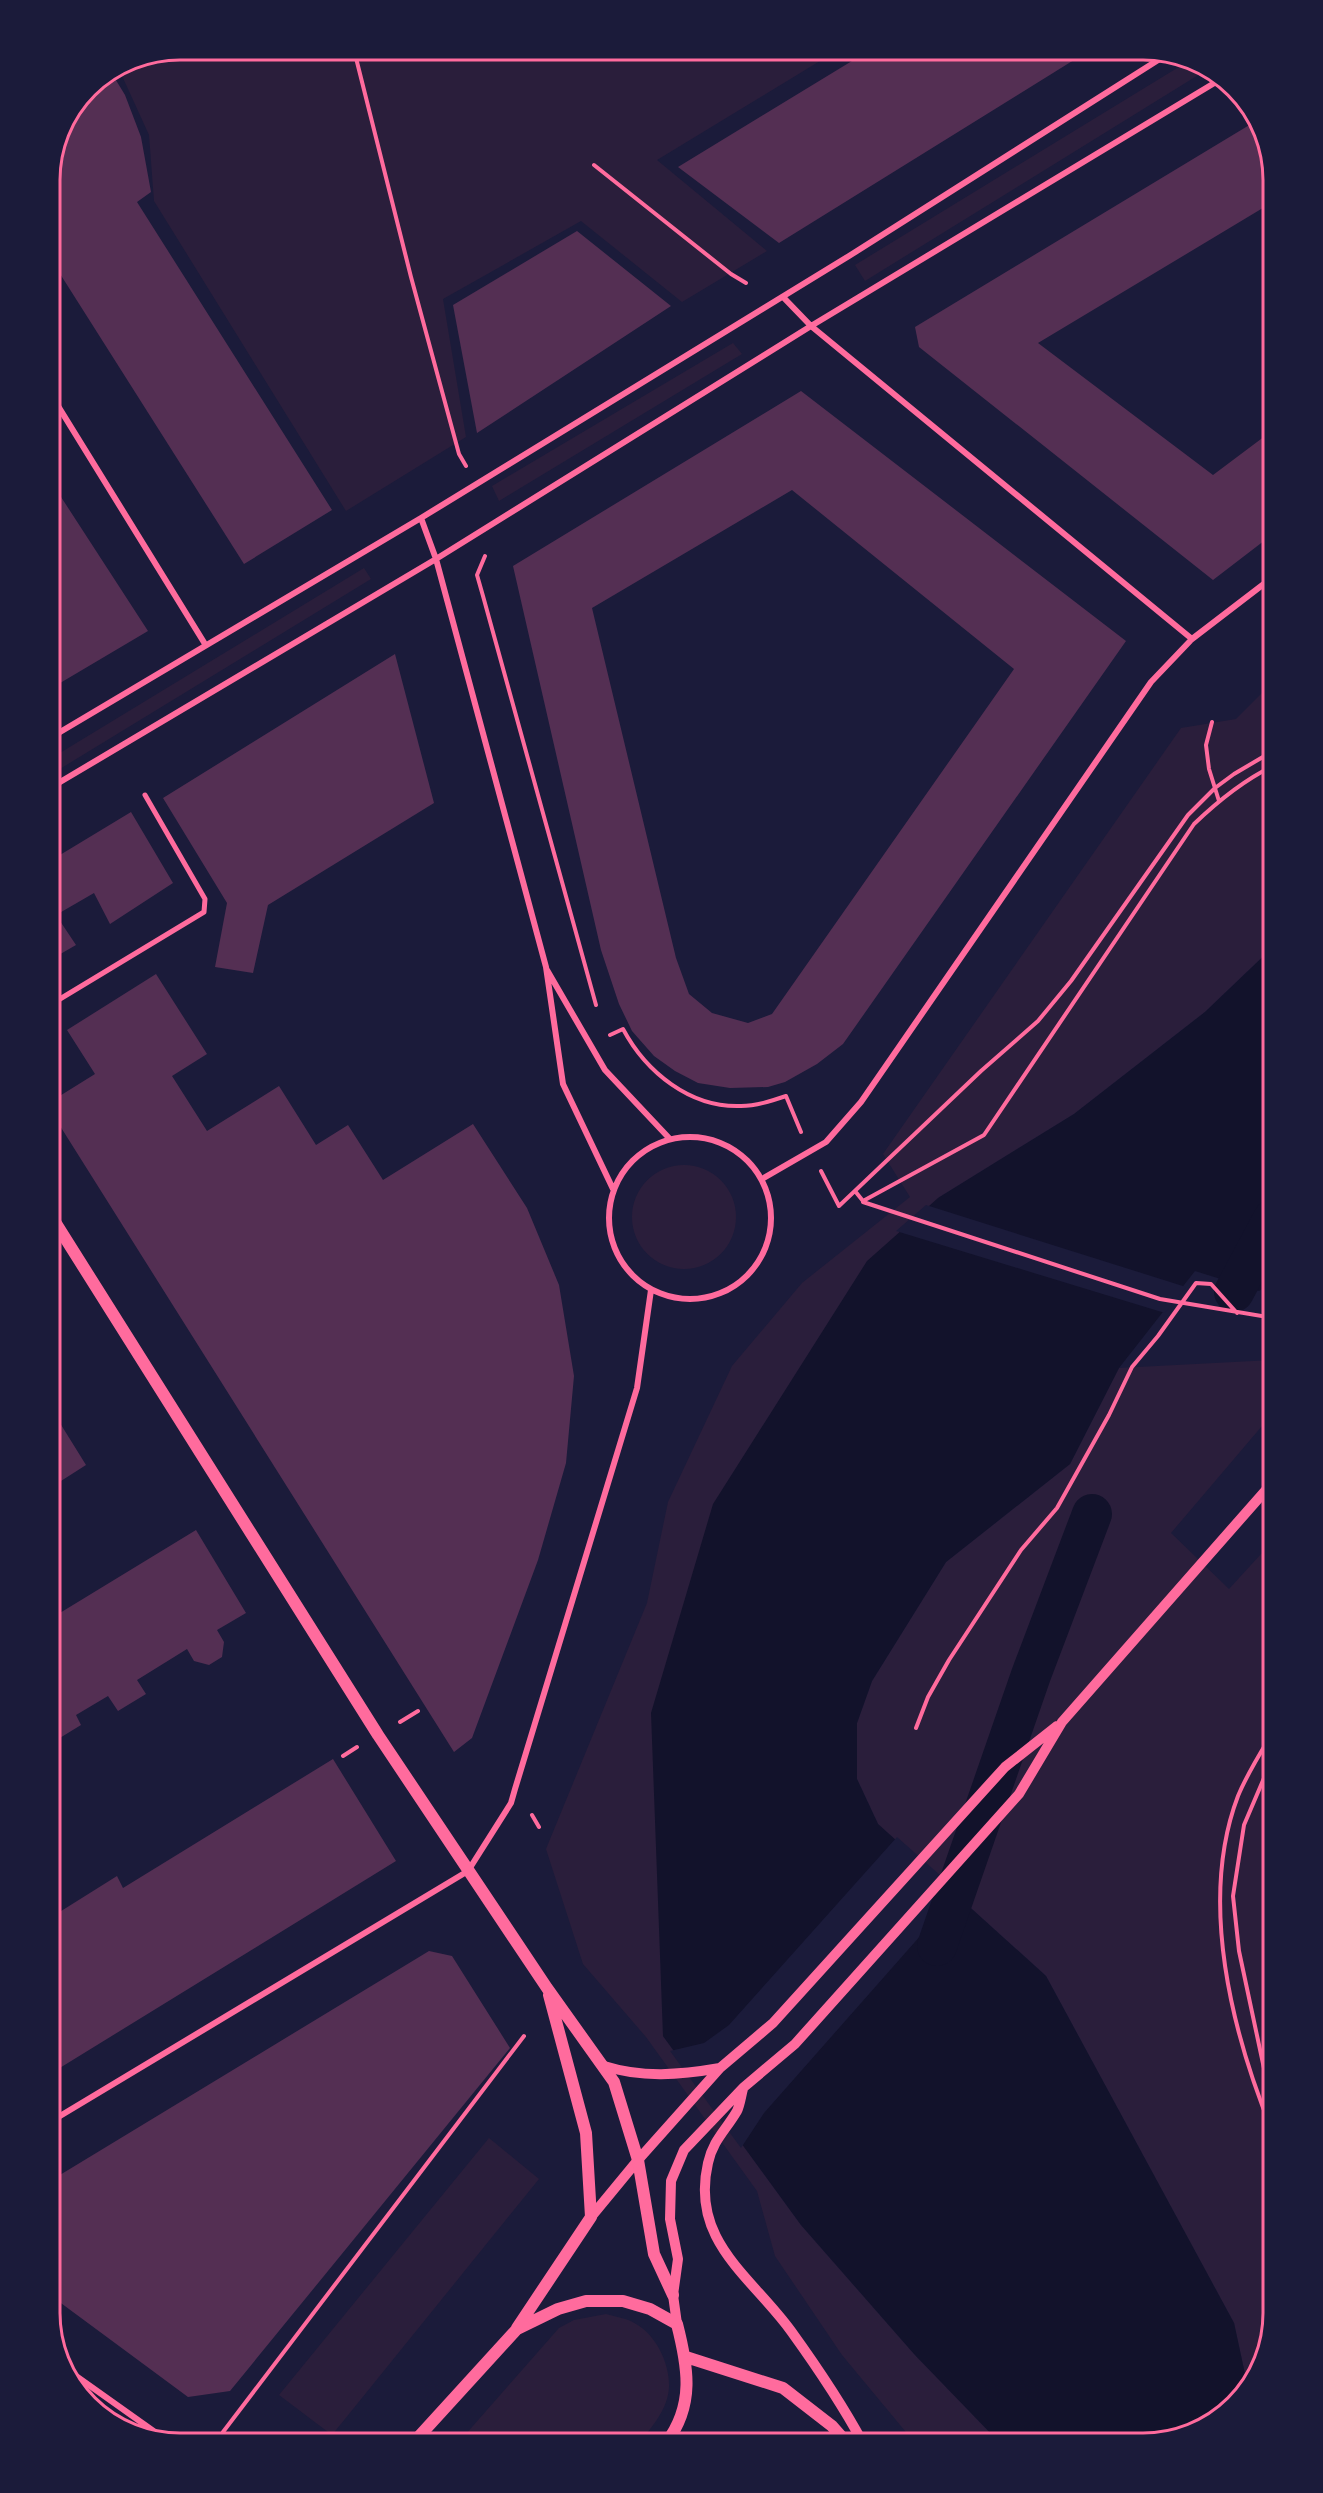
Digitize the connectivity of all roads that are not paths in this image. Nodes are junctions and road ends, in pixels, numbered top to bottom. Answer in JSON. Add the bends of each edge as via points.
{"nodes":[{"id":1,"x":1157,"y":61,"type":"edge"},
{"id":2,"x":1214,"y":83,"type":"edge"},
{"id":3,"x":783,"y":297,"type":"junction"},
{"id":4,"x":811,"y":326,"type":"junction"},
{"id":5,"x":60,"y":409,"type":"edge"},
{"id":6,"x":421,"y":518,"type":"junction"},
{"id":7,"x":436,"y":559,"type":"junction"},
{"id":8,"x":1263,"y":585,"type":"edge"},
{"id":9,"x":1192,"y":639,"type":"junction"},
{"id":10,"x":205,"y":644,"type":"junction"},
{"id":11,"x":60,"y":732,"type":"edge"},
{"id":12,"x":60,"y":782,"type":"edge"},
{"id":13,"x":145,"y":795,"type":"dead end"},
{"id":14,"x":546,"y":967,"type":"junction"},
{"id":15,"x":60,"y":999,"type":"edge"},
{"id":16,"x":669,"y":1138,"type":"junction"},
{"id":17,"x":762,"y":1179,"type":"junction"},
{"id":18,"x":613,"y":1189,"type":"junction"},
{"id":19,"x":60,"y":1230,"type":"edge"},
{"id":20,"x":651,"y":1290,"type":"junction"},
{"id":21,"x":1263,"y":1494,"type":"edge"},
{"id":22,"x":1062,"y":1722,"type":"junction"},
{"id":23,"x":468,"y":1870,"type":"junction"},
{"id":24,"x":548,"y":1988,"type":"junction"},
{"id":25,"x":603,"y":2066,"type":"junction"},
{"id":26,"x":720,"y":2068,"type":"junction"},
{"id":27,"x":744,"y":2087,"type":"junction"},
{"id":28,"x":60,"y":2116,"type":"edge"},
{"id":29,"x":638,"y":2160,"type":"junction"},
{"id":30,"x":591,"y":2217,"type":"junction"},
{"id":31,"x":673,"y":2295,"type":"junction"},
{"id":32,"x":677,"y":2324,"type":"junction"},
{"id":33,"x":517,"y":2329,"type":"junction"},
{"id":34,"x":686,"y":2357,"type":"junction"},
{"id":35,"x":80,"y":2379,"type":"edge"},
{"id":36,"x":151,"y":2430,"type":"edge"},
{"id":37,"x":422,"y":2433,"type":"edge"},
{"id":38,"x":672,"y":2433,"type":"edge"},
{"id":39,"x":839,"y":2433,"type":"edge"},
{"id":40,"x":858,"y":2433,"type":"edge"}],
"edges":[{"from":1,"to":3,"type":"street"},
{"from":2,"to":4,"type":"street"},
{"from":3,"to":4,"type":"street"},
{"from":3,"to":6,"type":"street"},
{"from":4,"to":7,"type":"street"},
{"from":4,"to":9,"type":"street"},
{"from":5,"to":10,"type":"street"},
{"from":6,"to":7,"type":"street"},
{"from":6,"to":10,"type":"street"},
{"from":7,"to":12,"type":"street"},
{"from":7,"to":14,"type":"street"},
{"from":8,"to":9,"type":"street"},
{"from":9,"to":17,"type":"street","via":[[1151,682],[861,1102],[826,1142]]},
{"from":10,"to":11,"type":"street"},
{"from":13,"to":15,"type":"street","via":[[205,899],[204,912]]},
{"from":14,"to":16,"type":"street","via":[[605,1070]]},
{"from":14,"to":18,"type":"street","via":[[563,1084]]},
{"from":16,"to":17,"type":"street","via":[[696,1136],[722,1142],[745,1157]]},
{"from":16,"to":18,"type":"street","via":[[645,1149],[626,1166]]},
{"from":17,"to":20,"type":"street","via":[[770,1203],[771,1229],[763,1254],[748,1275],[727,1291],[702,1299],[675,1299]]},
{"from":18,"to":20,"type":"street","via":[[608,1212],[610,1235],[618,1257],[632,1276]]},
{"from":19,"to":23,"type":"main road","via":[[361,1709]]},
{"from":20,"to":23,"type":"street","via":[[637,1388],[511,1803]]},
{"from":21,"to":22,"type":"street"},
{"from":22,"to":26,"type":"street","via":[[1005,1767],[773,2023]]},
{"from":22,"to":27,"type":"street","via":[[1019,1794],[795,2044]]},
{"from":23,"to":24,"type":"main road"},
{"from":23,"to":28,"type":"street"},
{"from":24,"to":25,"type":"main road"},
{"from":24,"to":30,"type":"main road","via":[[586,2133]]},
{"from":25,"to":26,"type":"street","via":[[649,2075]]},
{"from":25,"to":29,"type":"main road","via":[[614,2082]]},
{"from":26,"to":29,"type":"street"},
{"from":27,"to":31,"type":"street","via":[[684,2150],[671,2181],[670,2219],[678,2259]]},
{"from":27,"to":40,"type":"street","via":[[738,2110],[718,2136],[708,2162],[707,2217],[722,2250],[790,2329]]},
{"from":29,"to":30,"type":"street"},
{"from":29,"to":31,"type":"main road","via":[[654,2254]]},
{"from":30,"to":33,"type":"main road"},
{"from":31,"to":32,"type":"street"},
{"from":32,"to":33,"type":"main road","via":[[650,2309],[623,2301],[586,2301],[558,2309]]},
{"from":32,"to":34,"type":"main road"},
{"from":33,"to":37,"type":"main road"},
{"from":34,"to":38,"type":"main road","via":[[688,2388],[682,2414]]},
{"from":34,"to":39,"type":"main road","via":[[783,2388]]},
{"from":35,"to":36,"type":"street"}]}
